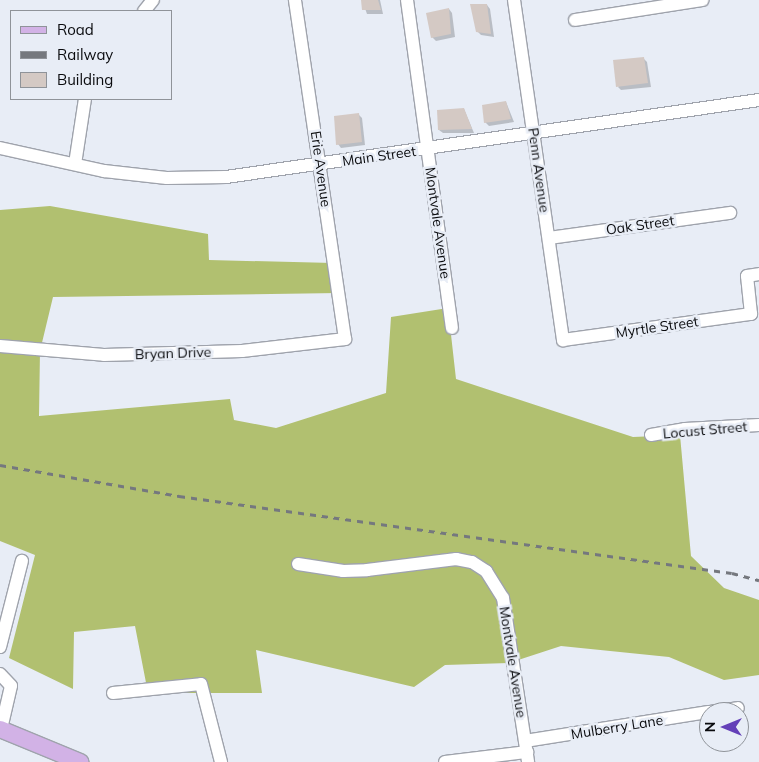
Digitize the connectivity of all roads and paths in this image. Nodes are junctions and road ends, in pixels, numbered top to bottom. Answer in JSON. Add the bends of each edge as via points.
{"nodes":[{"id":1,"x":153,"y":0,"type":"edge"},
{"id":2,"x":295,"y":0,"type":"edge"},
{"id":3,"x":406,"y":0,"type":"edge"},
{"id":4,"x":514,"y":0,"type":"edge"},
{"id":5,"x":702,"y":0,"type":"edge"},
{"id":6,"x":145,"y":10,"type":"edge"},
{"id":7,"x":575,"y":20,"type":"dead end"},
{"id":8,"x":85,"y":100,"type":"edge"},
{"id":9,"x":759,"y":100,"type":"edge"},
{"id":10,"x":534,"y":133,"type":"junction"},
{"id":11,"x":0,"y":148,"type":"edge"},
{"id":12,"x":427,"y":149,"type":"junction"},
{"id":13,"x":75,"y":164,"type":"junction"},
{"id":14,"x":321,"y":164,"type":"junction"},
{"id":15,"x":730,"y":212,"type":"dead end"},
{"id":16,"x":549,"y":238,"type":"junction"},
{"id":17,"x":759,"y":274,"type":"edge"},
{"id":18,"x":452,"y":328,"type":"dead end"},
{"id":19,"x":345,"y":338,"type":"joint"},
{"id":20,"x":563,"y":340,"type":"joint"},
{"id":21,"x":0,"y":346,"type":"edge"},
{"id":22,"x":759,"y":425,"type":"edge"},
{"id":23,"x":651,"y":435,"type":"dead end"},
{"id":24,"x":22,"y":561,"type":"dead end"},
{"id":25,"x":298,"y":564,"type":"dead end"},
{"id":26,"x":0,"y":646,"type":"edge"},
{"id":27,"x":0,"y":674,"type":"edge"},
{"id":28,"x":113,"y":693,"type":"dead end"},
{"id":29,"x":699,"y":714,"type":"edge"},
{"id":30,"x":0,"y":729,"type":"edge"},
{"id":31,"x":527,"y":752,"type":"edge"},
{"id":32,"x":80,"y":762,"type":"edge"},
{"id":33,"x":221,"y":762,"type":"edge"},
{"id":34,"x":445,"y":762,"type":"edge"}],
"edges":[{"from":1,"to":6,"type":"street"},
{"from":2,"to":14,"type":"street","name":"Erie Avenue"},
{"from":3,"to":12,"type":"street","name":"Montvale Avenue"},
{"from":4,"to":10,"type":"street","name":"Penn Avenue"},
{"from":5,"to":7,"type":"street"},
{"from":8,"to":13,"type":"street"},
{"from":9,"to":10,"type":"street","name":"Main Street"},
{"from":10,"to":12,"type":"street","name":"Main Street"},
{"from":10,"to":16,"type":"street","name":"Penn Avenue"},
{"from":11,"to":13,"type":"street","name":"Main Street"},
{"from":12,"to":14,"type":"street","name":"Main Street"},
{"from":12,"to":18,"type":"street","name":"Montvale Avenue"},
{"from":13,"to":14,"type":"street","name":"Main Street","via":[[150,177],[196,178],[256,174]]},
{"from":14,"to":19,"type":"street","name":"Erie Avenue"},
{"from":15,"to":16,"type":"street","name":"Oak Street"},
{"from":16,"to":20,"type":"street","name":"Penn Avenue"},
{"from":17,"to":20,"type":"street","name":"Myrtle Street","via":[[747,276],[751,314]]},
{"from":19,"to":21,"type":"street","name":"Bryan Drive","via":[[242,351],[104,356]]},
{"from":22,"to":23,"type":"street","name":"Locust Street","via":[[685,429]]},
{"from":24,"to":26,"type":"street"},
{"from":25,"to":31,"type":"street","name":"Montvale Avenue","via":[[343,571],[456,559],[482,568],[496,582],[503,598]]},
{"from":27,"to":30,"type":"street","via":[[11,686]]},
{"from":28,"to":33,"type":"street","via":[[201,684]]},
{"from":29,"to":31,"type":"street","name":"Mulberry Lane"},
{"from":30,"to":32,"type":"main road"},
{"from":31,"to":34,"type":"street","name":"Mulberry Lane"}]}
